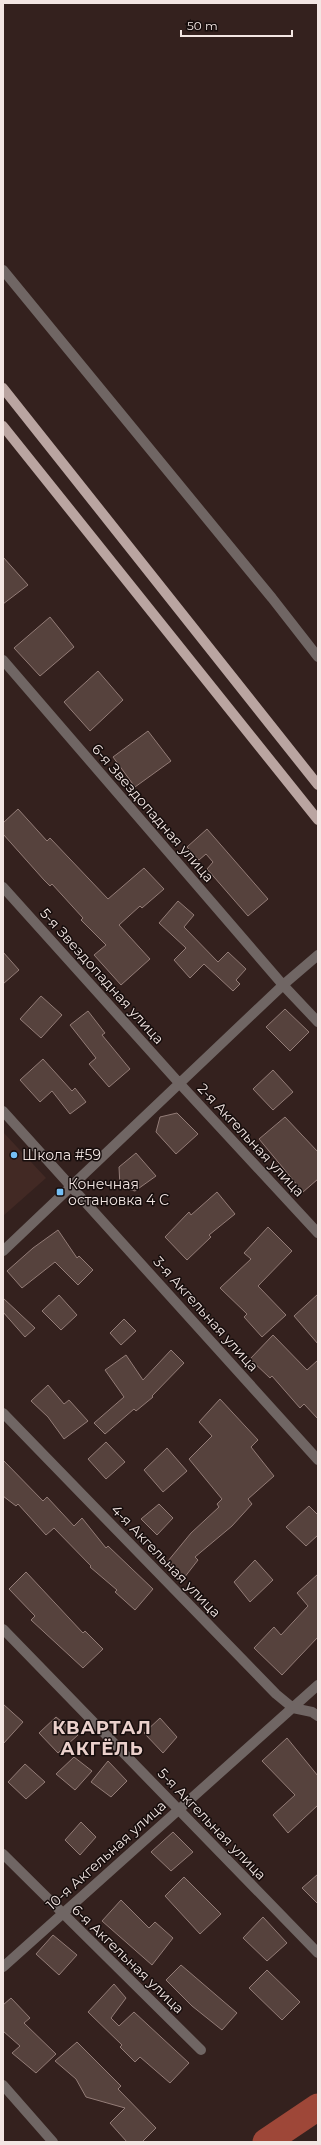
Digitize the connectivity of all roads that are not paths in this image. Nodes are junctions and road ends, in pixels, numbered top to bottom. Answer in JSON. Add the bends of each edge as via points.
{"nodes":[{"id":1,"x":3,"y":270,"type":"edge"},
{"id":2,"x":3,"y":388,"type":"edge"},
{"id":3,"x":3,"y":426,"type":"edge"},
{"id":4,"x":318,"y":657,"type":"edge"},
{"id":5,"x":3,"y":660,"type":"edge"},
{"id":6,"x":318,"y":785,"type":"edge"},
{"id":7,"x":318,"y":820,"type":"edge"},
{"id":8,"x":3,"y":887,"type":"edge"},
{"id":9,"x":318,"y":955,"type":"edge"},
{"id":10,"x":283,"y":985,"type":"junction"},
{"id":11,"x":318,"y":1022,"type":"edge"},
{"id":12,"x":180,"y":1084,"type":"junction"},
{"id":13,"x":3,"y":1111,"type":"edge"},
{"id":14,"x":72,"y":1186,"type":"junction"},
{"id":15,"x":318,"y":1233,"type":"edge"},
{"id":16,"x":3,"y":1251,"type":"edge"},
{"id":17,"x":3,"y":1413,"type":"edge"},
{"id":18,"x":318,"y":1460,"type":"edge"},
{"id":19,"x":3,"y":1629,"type":"edge"},
{"id":20,"x":318,"y":1685,"type":"edge"},
{"id":21,"x":293,"y":1708,"type":"junction"},
{"id":22,"x":318,"y":1716,"type":"edge"},
{"id":23,"x":178,"y":1809,"type":"junction"},
{"id":24,"x":3,"y":1854,"type":"edge"},
{"id":25,"x":61,"y":1913,"type":"junction"},
{"id":26,"x":318,"y":1953,"type":"edge"},
{"id":27,"x":3,"y":1967,"type":"edge"},
{"id":28,"x":201,"y":2050,"type":"dead end"},
{"id":29,"x":3,"y":2085,"type":"edge"},
{"id":30,"x":53,"y":2142,"type":"edge"}],
"edges":[{"from":1,"to":4,"type":"street"},
{"from":2,"to":6,"type":"main road"},
{"from":3,"to":7,"type":"main road"},
{"from":5,"to":10,"type":"street","name":"6-я Звездопадная улица"},
{"from":8,"to":12,"type":"street","name":"5-я Звездопадная улица"},
{"from":9,"to":10,"type":"street"},
{"from":10,"to":11,"type":"street","name":"6-я Звездопадная улица"},
{"from":10,"to":12,"type":"street"},
{"from":12,"to":14,"type":"street"},
{"from":12,"to":15,"type":"street","name":"2-я Акгельная улица"},
{"from":13,"to":14,"type":"street","name":"3-я Акгельная улица"},
{"from":14,"to":16,"type":"street"},
{"from":14,"to":18,"type":"street","name":"3-я Акгельная улица"},
{"from":17,"to":21,"type":"street","name":"4-я Акгельная улица","via":[[258,1676]]},
{"from":19,"to":23,"type":"street","name":"5-я Акгельная улица"},
{"from":20,"to":21,"type":"street","name":"10-я Акгельная улица"},
{"from":21,"to":22,"type":"street","name":"4-я Акгельная улица"},
{"from":21,"to":23,"type":"street","name":"10-я Акгельная улица"},
{"from":23,"to":25,"type":"street","name":"10-я Акгельная улица"},
{"from":23,"to":26,"type":"street","name":"5-я Акгельная улица"},
{"from":24,"to":25,"type":"street","name":"6-я Акгельная улица"},
{"from":25,"to":27,"type":"street","name":"10-я Акгельная улица"},
{"from":25,"to":28,"type":"street","name":"6-я Акгельная улица"},
{"from":29,"to":30,"type":"street"}]}
